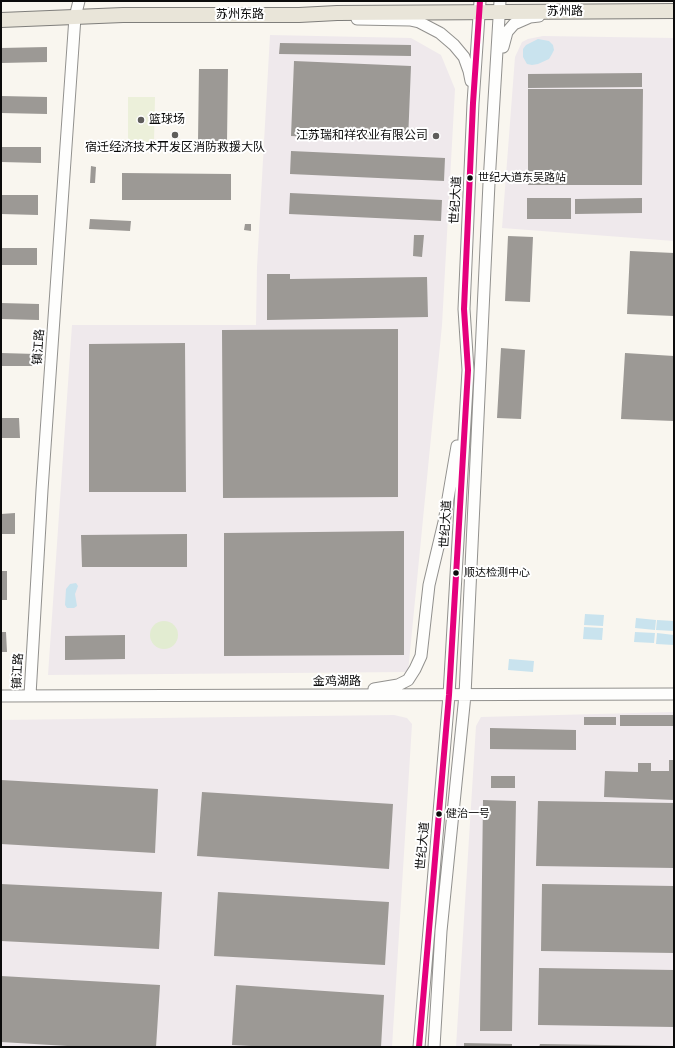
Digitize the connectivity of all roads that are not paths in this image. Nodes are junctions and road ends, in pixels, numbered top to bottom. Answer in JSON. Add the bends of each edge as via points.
{"nodes":[{"id":1,"x":79,"y":1,"type":"edge"},
{"id":2,"x":480,"y":7,"type":"edge"},
{"id":3,"x":500,"y":7,"type":"edge"},
{"id":4,"x":593,"y":11,"type":"junction"},
{"id":5,"x":674,"y":11,"type":"edge"},
{"id":6,"x":299,"y":15,"type":"junction"},
{"id":7,"x":75,"y":17,"type":"junction"},
{"id":8,"x":1,"y":20,"type":"edge"},
{"id":9,"x":473,"y":104,"type":"junction"},
{"id":10,"x":489,"y":182,"type":"junction"},
{"id":11,"x":468,"y":370,"type":"junction"},
{"id":12,"x":674,"y":694,"type":"edge"},
{"id":13,"x":30,"y":695,"type":"junction"},
{"id":14,"x":339,"y":695,"type":"junction"},
{"id":15,"x":449,"y":695,"type":"junction"},
{"id":16,"x":464,"y":695,"type":"junction"},
{"id":17,"x":1,"y":696,"type":"edge"},
{"id":18,"x":419,"y":1047,"type":"edge"},
{"id":19,"x":434,"y":1047,"type":"edge"}],
"edges":[{"from":1,"to":7,"type":"street","name":"镇江路"},
{"from":2,"to":3,"type":"main road","name":"苏州路"},
{"from":2,"to":6,"type":"main road","name":"苏州东路"},
{"from":2,"to":9,"type":"street","name":"世纪大道"},
{"from":3,"to":4,"type":"main road","name":"苏州路"},
{"from":3,"to":10,"type":"street"},
{"from":4,"to":5,"type":"main road","name":"苏州路"},
{"from":4,"to":10,"type":"street","via":[[530,17],[514,24],[507,32],[503,41]]},
{"from":6,"to":7,"type":"main road","name":"苏州东路"},
{"from":6,"to":9,"type":"street","via":[[419,22],[440,33],[464,57],[469,71]]},
{"from":7,"to":8,"type":"main road","name":"苏州东路"},
{"from":7,"to":13,"type":"street","name":"镇江路"},
{"from":9,"to":11,"type":"street","name":"世纪大道","via":[[464,309]]},
{"from":10,"to":16,"type":"street"},
{"from":11,"to":14,"type":"street","via":[[451,484],[429,584],[421,656],[408,680],[398,685]]},
{"from":11,"to":15,"type":"street","name":"世纪大道"},
{"from":12,"to":16,"type":"street","name":"金鸡湖路"},
{"from":13,"to":14,"type":"street","name":"金鸡湖路"},
{"from":13,"to":17,"type":"street","name":"金鸡湖路"},
{"from":14,"to":15,"type":"street","name":"金鸡湖路"},
{"from":15,"to":16,"type":"street","name":"金鸡湖路"},
{"from":15,"to":18,"type":"street","name":"世纪大道"},
{"from":16,"to":19,"type":"street"}]}
